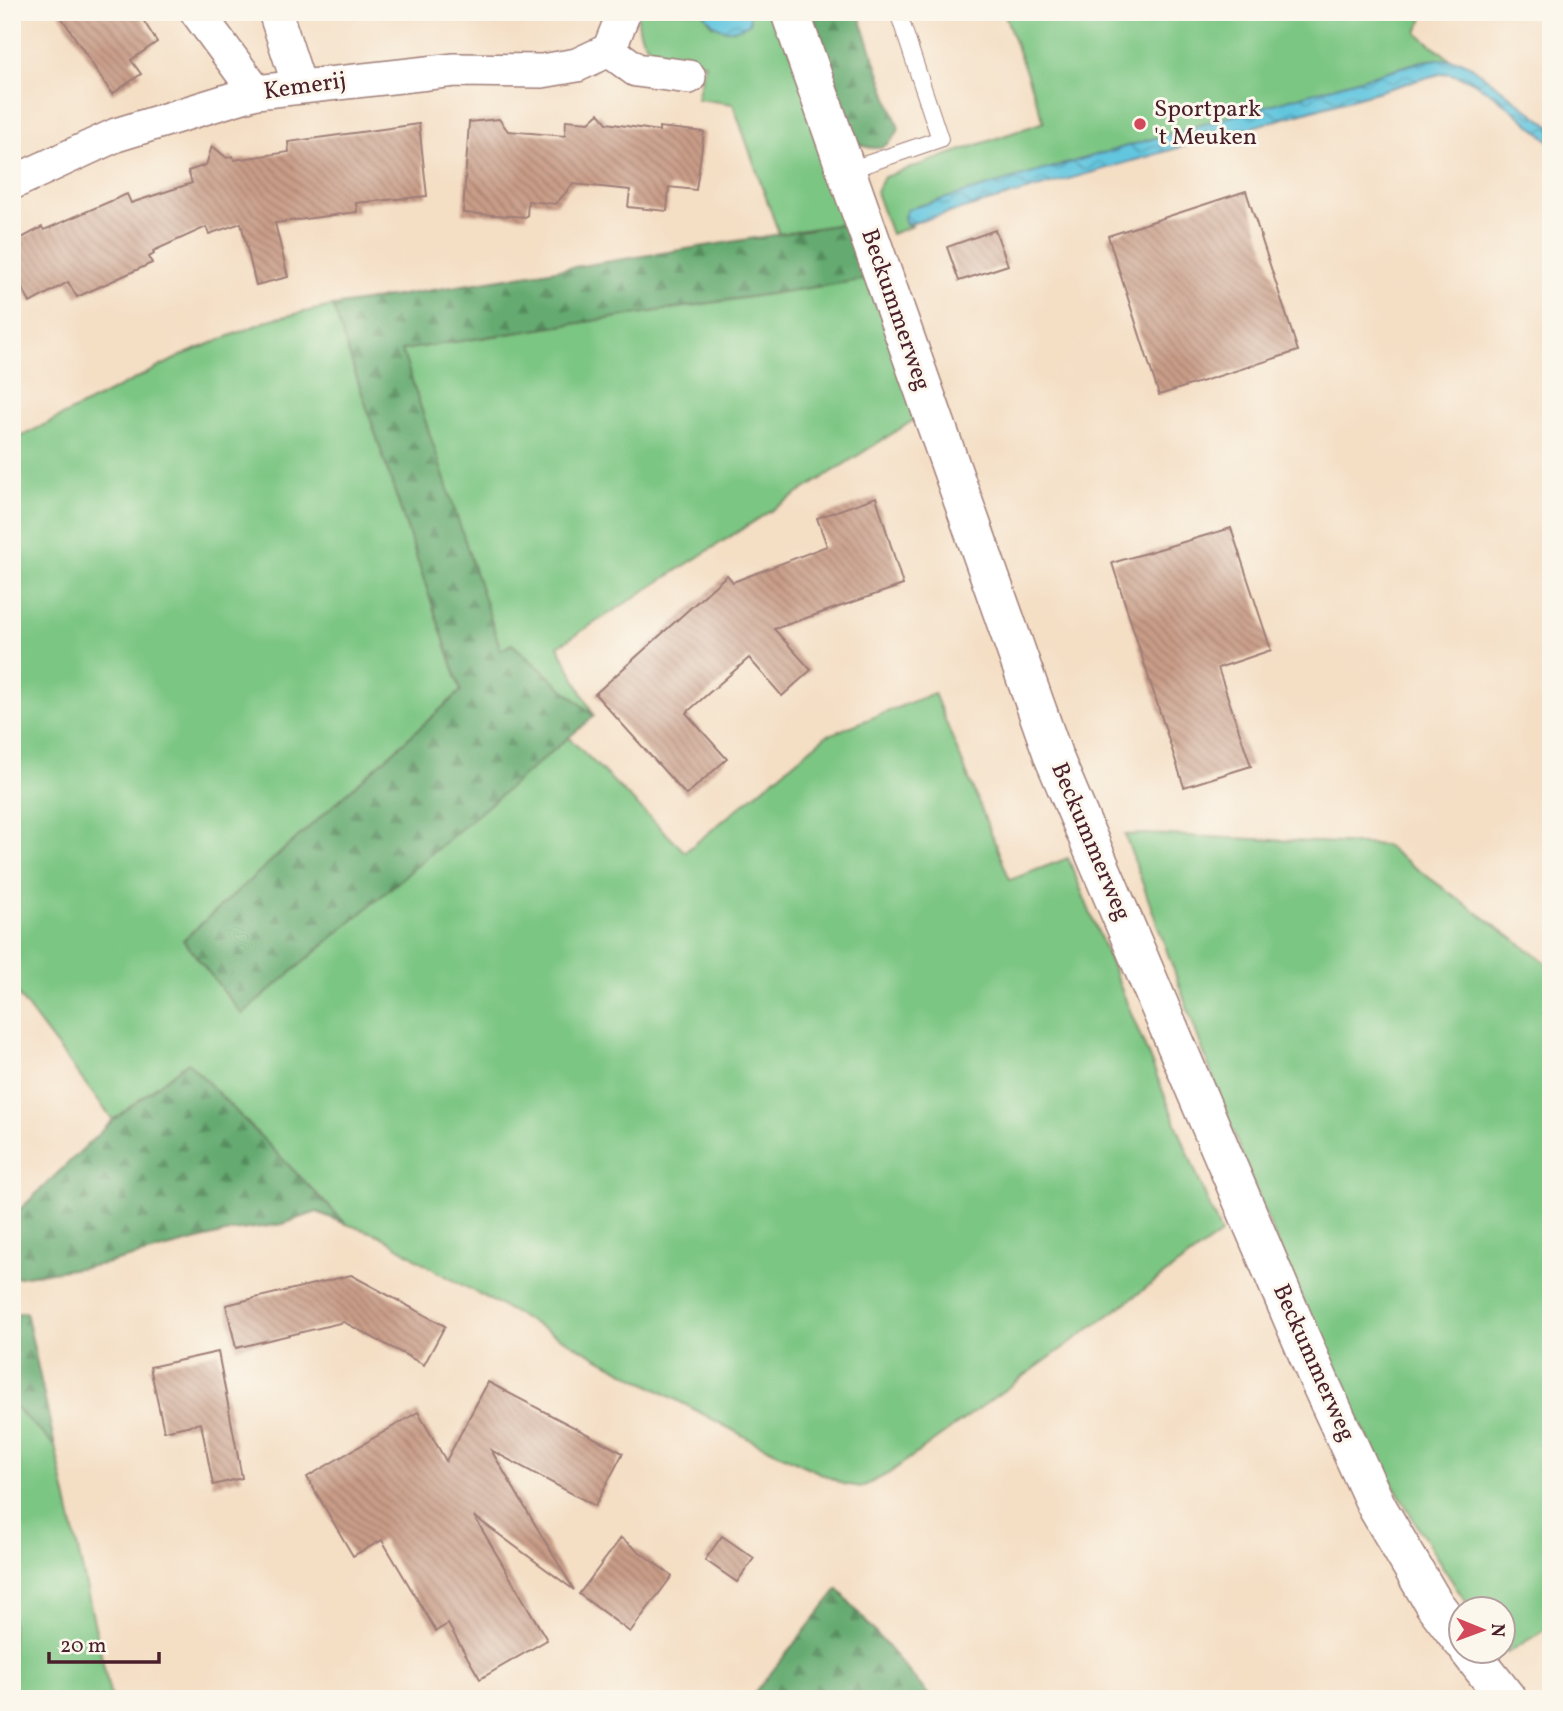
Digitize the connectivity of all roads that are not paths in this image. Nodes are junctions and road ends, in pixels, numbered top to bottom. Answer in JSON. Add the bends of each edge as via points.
{"nodes":[{"id":1,"x":197,"y":12,"type":"edge"},
{"id":2,"x":275,"y":12,"type":"edge"},
{"id":3,"x":624,"y":12,"type":"edge"},
{"id":4,"x":790,"y":12,"type":"edge"},
{"id":5,"x":898,"y":12,"type":"edge"},
{"id":6,"x":609,"y":50,"type":"junction"},
{"id":7,"x":689,"y":77,"type":"dead end"},
{"id":8,"x":299,"y":85,"type":"junction"},
{"id":9,"x":256,"y":92,"type":"junction"},
{"id":10,"x":846,"y":171,"type":"junction"},
{"id":11,"x":12,"y":183,"type":"edge"},
{"id":12,"x":1448,"y":1623,"type":"edge"},
{"id":13,"x":1482,"y":1666,"type":"edge"},
{"id":14,"x":1507,"y":1699,"type":"edge"}],
"edges":[{"from":1,"to":9,"type":"street"},
{"from":2,"to":8,"type":"street"},
{"from":3,"to":6,"type":"street"},
{"from":4,"to":10,"type":"street","name":"Beckummerweg"},
{"from":5,"to":10,"type":"lane","via":[[940,139]]},
{"from":6,"to":7,"type":"street","via":[[636,70]]},
{"from":6,"to":8,"type":"street","name":"Kemerij","via":[[577,65],[542,71],[455,70]]},
{"from":8,"to":9,"type":"street","name":"Kemerij"},
{"from":9,"to":11,"type":"street","name":"Kemerij","via":[[116,135]]},
{"from":10,"to":12,"type":"street","name":"Beckummerweg","via":[[1054,758],[1311,1363],[1377,1507]]},
{"from":13,"to":14,"type":"street"}]}
